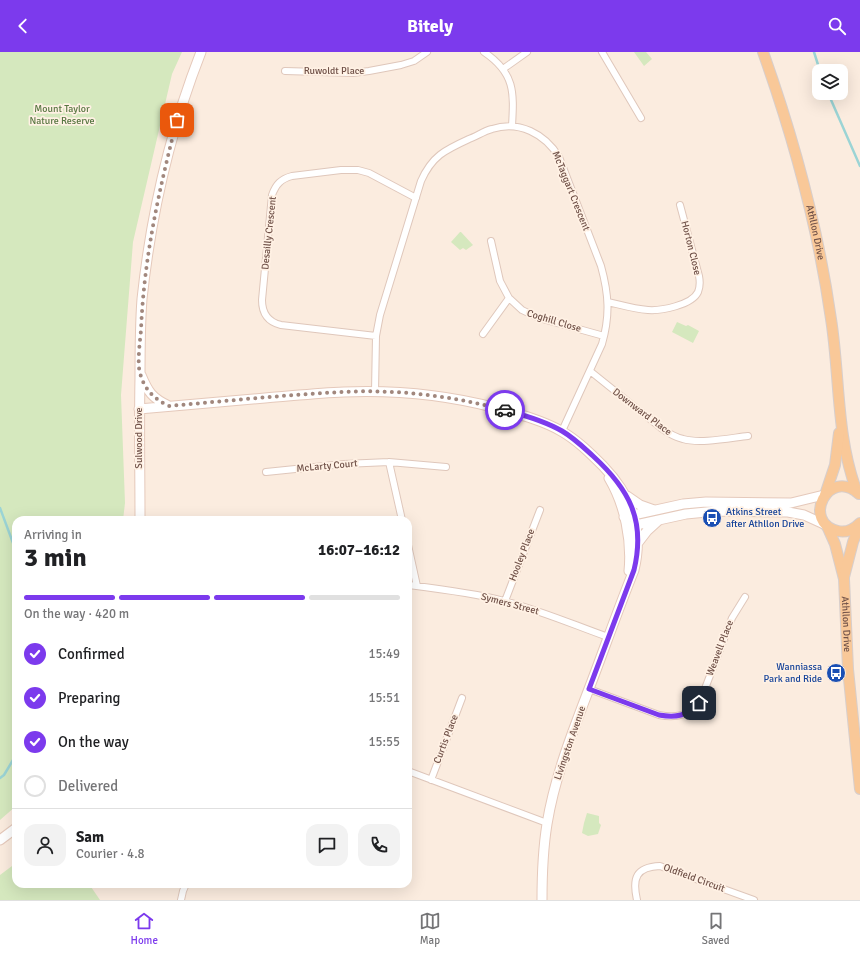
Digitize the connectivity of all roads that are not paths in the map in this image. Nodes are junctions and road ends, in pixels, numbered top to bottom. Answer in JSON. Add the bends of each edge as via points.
{"nodes":[{"id":1,"x":201,"y":52,"type":"edge"},
{"id":2,"x":427,"y":52,"type":"edge"},
{"id":3,"x":484,"y":52,"type":"edge"},
{"id":4,"x":527,"y":52,"type":"edge"},
{"id":5,"x":602,"y":52,"type":"edge"},
{"id":6,"x":762,"y":52,"type":"edge"},
{"id":7,"x":503,"y":69,"type":"junction"},
{"id":8,"x":285,"y":71,"type":"dead end"},
{"id":9,"x":641,"y":118,"type":"dead end"},
{"id":10,"x":512,"y":126,"type":"junction"},
{"id":11,"x":416,"y":198,"type":"junction"},
{"id":12,"x":680,"y":205,"type":"dead end"},
{"id":13,"x":491,"y":241,"type":"dead end"},
{"id":14,"x":509,"y":298,"type":"junction"},
{"id":15,"x":608,"y":302,"type":"junction"},
{"id":16,"x":483,"y":334,"type":"dead end"},
{"id":17,"x":376,"y":336,"type":"junction"},
{"id":18,"x":604,"y":336,"type":"junction"},
{"id":19,"x":590,"y":371,"type":"junction"},
{"id":20,"x":140,"y":372,"type":"junction"},
{"id":21,"x":375,"y":392,"type":"junction"},
{"id":22,"x":169,"y":406,"type":"junction"},
{"id":23,"x":139,"y":408,"type":"junction"},
{"id":24,"x":841,"y":419,"type":"junction"},
{"id":25,"x":562,"y":431,"type":"junction"},
{"id":26,"x":748,"y":436,"type":"dead end"},
{"id":27,"x":389,"y":462,"type":"junction"},
{"id":28,"x":600,"y":463,"type":"junction"},
{"id":29,"x":446,"y":467,"type":"dead end"},
{"id":30,"x":266,"y":472,"type":"dead end"},
{"id":31,"x":859,"y":493,"type":"edge"},
{"id":32,"x":825,"y":495,"type":"junction"},
{"id":33,"x":627,"y":496,"type":"junction"},
{"id":34,"x":540,"y":510,"type":"dead end"},
{"id":35,"x":655,"y":510,"type":"junction"},
{"id":36,"x":634,"y":515,"type":"junction"},
{"id":37,"x":140,"y":516,"type":"edge"},
{"id":38,"x":401,"y":516,"type":"edge"},
{"id":39,"x":624,"y":517,"type":"junction"},
{"id":40,"x":660,"y":519,"type":"junction"},
{"id":41,"x":860,"y":523,"type":"edge"},
{"id":42,"x":636,"y":524,"type":"junction"},
{"id":43,"x":827,"y":525,"type":"junction"},
{"id":44,"x":626,"y":527,"type":"junction"},
{"id":45,"x":637,"y":544,"type":"junction"},
{"id":46,"x":412,"y":563,"type":"edge"},
{"id":47,"x":844,"y":579,"type":"junction"},
{"id":48,"x":412,"y":585,"type":"edge"},
{"id":49,"x":417,"y":586,"type":"junction"},
{"id":50,"x":624,"y":593,"type":"junction"},
{"id":51,"x":745,"y":597,"type":"dead end"},
{"id":52,"x":505,"y":601,"type":"junction"},
{"id":53,"x":608,"y":637,"type":"junction"},
{"id":54,"x":589,"y":689,"type":"junction"},
{"id":55,"x":462,"y":698,"type":"dead end"},
{"id":56,"x":412,"y":773,"type":"edge"},
{"id":57,"x":431,"y":780,"type":"junction"},
{"id":58,"x":860,"y":789,"type":"edge"},
{"id":59,"x":547,"y":823,"type":"junction"},
{"id":60,"x":12,"y":831,"type":"edge"},
{"id":61,"x":0,"y":840,"type":"edge"},
{"id":62,"x":184,"y":888,"type":"edge"},
{"id":63,"x":182,"y":900,"type":"edge"},
{"id":64,"x":542,"y":900,"type":"edge"},
{"id":65,"x":637,"y":900,"type":"edge"},
{"id":66,"x":754,"y":900,"type":"edge"}],
"edges":[{"from":1,"to":20,"type":"street","name":"Sulwood Drive","via":[[177,120],[156,203],[142,300]]},
{"from":2,"to":8,"type":"street","name":"Ruwoldt Place","via":[[414,61],[369,71]]},
{"from":3,"to":7,"type":"street"},
{"from":4,"to":7,"type":"street"},
{"from":5,"to":9,"type":"street"},
{"from":6,"to":24,"type":"main road","name":"Athllon Drive","via":[[786,121],[814,224],[831,320]]},
{"from":7,"to":10,"type":"street","via":[[512,87]]},
{"from":10,"to":11,"type":"street","name":"McTaggart Crescent","via":[[491,129],[445,150],[434,158],[426,169]]},
{"from":10,"to":15,"type":"street","name":"McTaggart Crescent","via":[[543,138],[559,157],[601,266]]},
{"from":11,"to":17,"type":"street","name":"McTaggart Crescent","via":[[380,315]]},
{"from":11,"to":17,"type":"street","name":"Desailly Crescent","via":[[369,173],[353,169],[283,179],[272,196],[262,300],[265,315],[281,325]]},
{"from":12,"to":15,"type":"street","name":"Horton Close","via":[[699,276],[700,284],[696,295],[687,302],[650,310]]},
{"from":13,"to":14,"type":"street","name":"Coghill Close","via":[[500,281]]},
{"from":14,"to":16,"type":"street"},
{"from":14,"to":18,"type":"street","name":"Coghill Close","via":[[522,310],[538,318]]},
{"from":15,"to":18,"type":"street","name":"McTaggart Crescent"},
{"from":17,"to":21,"type":"street","name":"McTaggart Crescent"},
{"from":18,"to":19,"type":"street","name":"McTaggart Crescent"},
{"from":19,"to":25,"type":"street","name":"McTaggart Crescent"},
{"from":19,"to":26,"type":"street","name":"Downward Place","via":[[671,435],[689,440]]},
{"from":20,"to":22,"type":"street","via":[[148,392]]},
{"from":20,"to":23,"type":"street","name":"Sulwood Drive"},
{"from":21,"to":22,"type":"street","name":"Livingston Avenue","via":[[343,392]]},
{"from":21,"to":25,"type":"street","name":"Livingston Avenue","via":[[427,395],[478,403],[528,417]]},
{"from":22,"to":23,"type":"street","name":"Livingston Avenue"},
{"from":23,"to":37,"type":"street","name":"Sulwood Drive"},
{"from":24,"to":31,"type":"main road","name":"Athllon Drive","via":[[848,465]]},
{"from":24,"to":32,"type":"main road","name":"Athllon Drive","via":[[835,465]]},
{"from":25,"to":28,"type":"street","name":"Livingston Avenue"},
{"from":27,"to":29,"type":"street","name":"McLarty Court"},
{"from":27,"to":30,"type":"street","name":"McLarty Court"},
{"from":27,"to":38,"type":"street"},
{"from":28,"to":33,"type":"street","name":"Livingston Avenue","via":[[615,478]]},
{"from":28,"to":39,"type":"street","name":"Livingston Avenue","via":[[615,489]]},
{"from":31,"to":32,"type":"main road","via":[[849,487],[840,486]]},
{"from":32,"to":35,"type":"street","via":[[791,503],[706,502]]},
{"from":32,"to":43,"type":"main road","name":"Athllon Drive","via":[[820,510]]},
{"from":33,"to":35,"type":"street"},
{"from":33,"to":36,"type":"street","name":"Livingston Avenue"},
{"from":34,"to":52,"type":"street","name":"Hooley Place"},
{"from":35,"to":36,"type":"street"},
{"from":36,"to":39,"type":"street"},
{"from":36,"to":42,"type":"street","name":"Livingston Avenue"},
{"from":39,"to":44,"type":"street","name":"Livingston Avenue"},
{"from":40,"to":42,"type":"street"},
{"from":40,"to":43,"type":"street","via":[[717,511],[782,512],[804,515]]},
{"from":40,"to":45,"type":"street"},
{"from":41,"to":43,"type":"main road","via":[[845,531]]},
{"from":41,"to":47,"type":"main road","name":"Athllon Drive"},
{"from":42,"to":44,"type":"street"},
{"from":42,"to":45,"type":"street","name":"Livingston Avenue"},
{"from":43,"to":47,"type":"main road","name":"Athllon Drive"},
{"from":44,"to":50,"type":"street","name":"Livingston Avenue","via":[[630,563]]},
{"from":45,"to":50,"type":"street","name":"Livingston Avenue","via":[[634,570]]},
{"from":46,"to":49,"type":"street"},
{"from":47,"to":58,"type":"main road","name":"Athllon Drive","via":[[848,669]]},
{"from":48,"to":49,"type":"street","name":"Symers Street"},
{"from":49,"to":52,"type":"street","name":"Symers Street"},
{"from":50,"to":53,"type":"street","name":"Livingston Avenue"},
{"from":51,"to":54,"type":"street","name":"Weavell Place","via":[[732,618],[701,699],[693,710],[680,716],[659,715]]},
{"from":52,"to":53,"type":"street","name":"Symers Street"},
{"from":53,"to":54,"type":"street","name":"Livingston Avenue"},
{"from":54,"to":59,"type":"street","name":"Livingston Avenue","via":[[562,764]]},
{"from":55,"to":57,"type":"street","name":"Curtis Place"},
{"from":56,"to":57,"type":"street"},
{"from":57,"to":59,"type":"street"},
{"from":59,"to":64,"type":"street","name":"Livingston Avenue"},
{"from":60,"to":61,"type":"street"},
{"from":62,"to":63,"type":"street"},
{"from":65,"to":66,"type":"street","name":"Oldfield Circuit","via":[[634,885],[638,874],[651,866],[660,866]]}]}
